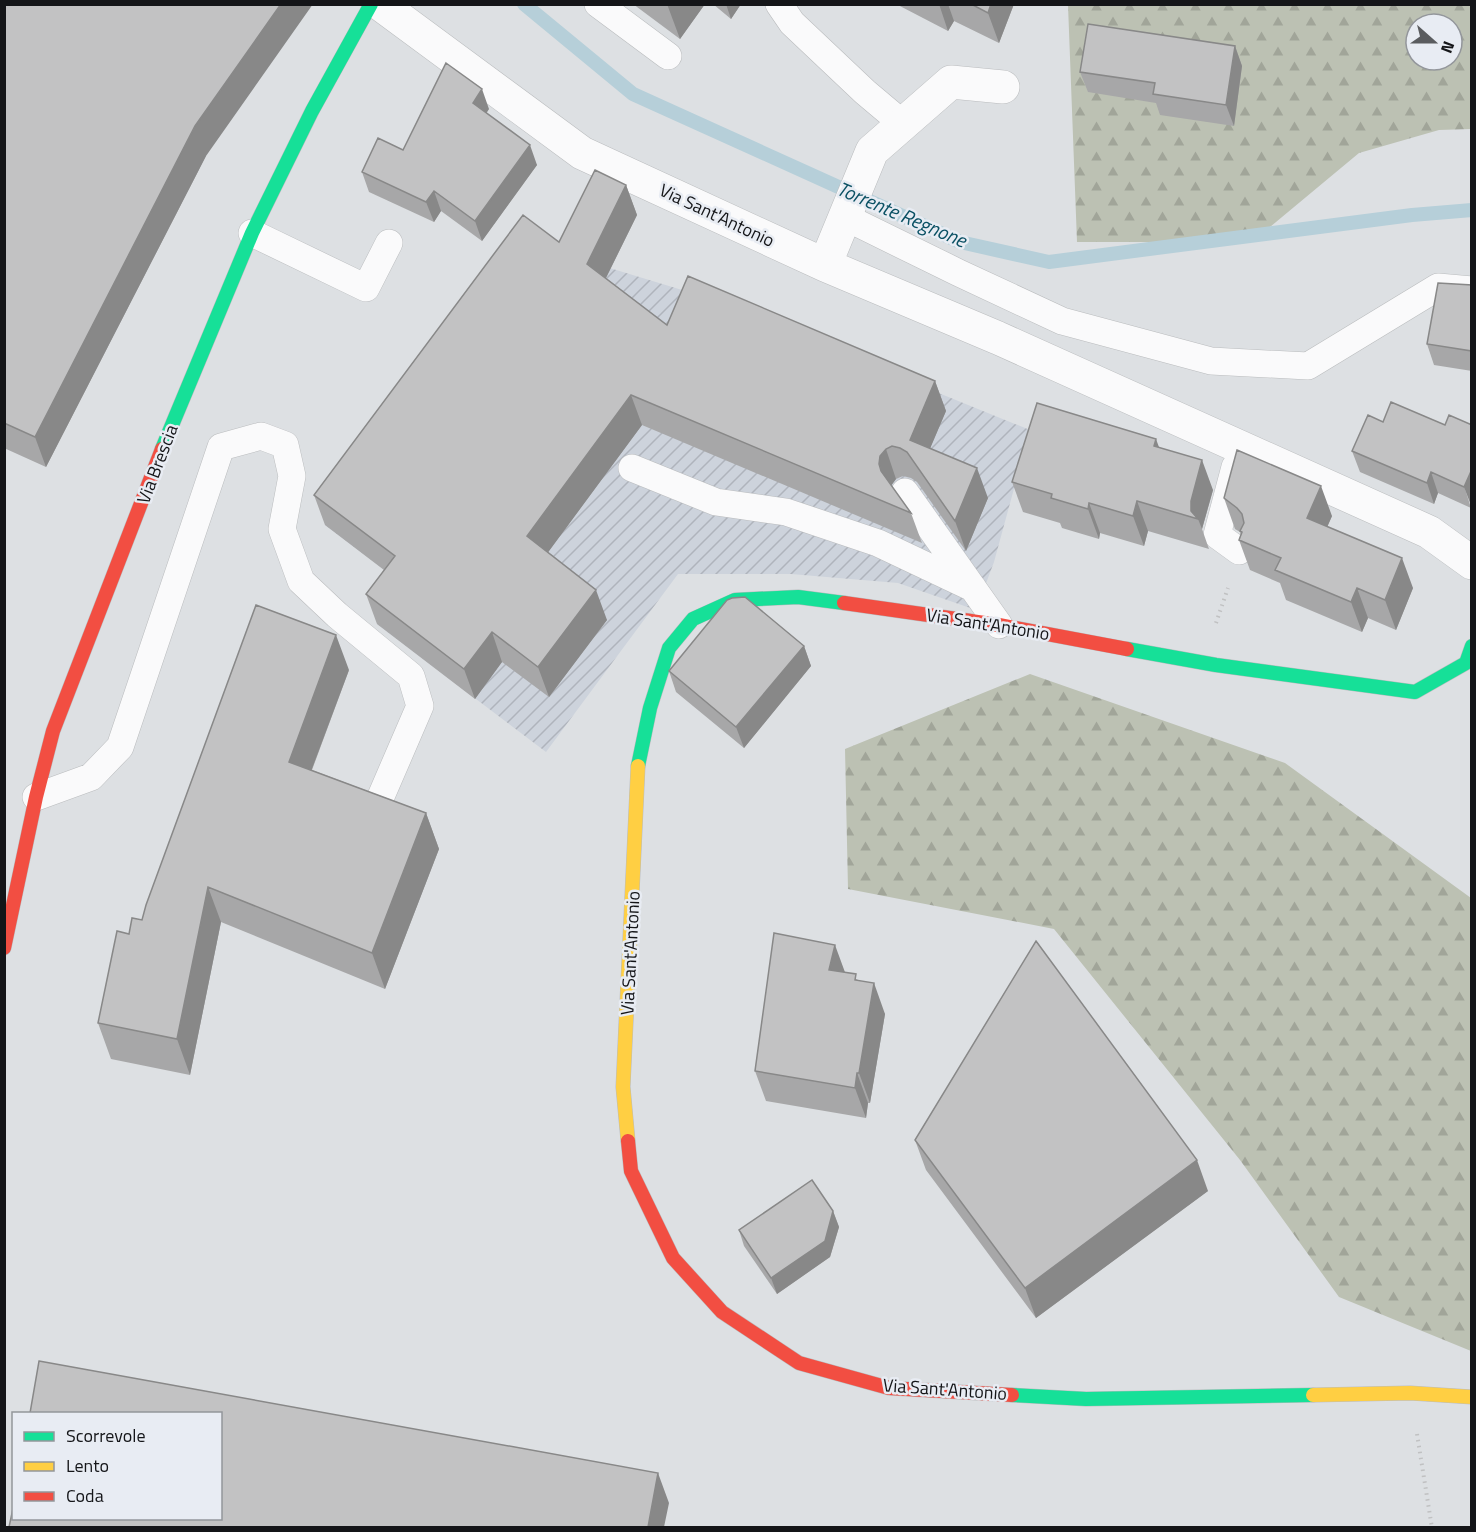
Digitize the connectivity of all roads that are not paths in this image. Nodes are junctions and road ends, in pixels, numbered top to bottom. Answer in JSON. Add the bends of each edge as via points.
{"nodes":[{"id":1,"x":371,"y":4,"type":"edge"},
{"id":2,"x":380,"y":4,"type":"edge"},
{"id":3,"x":598,"y":4,"type":"edge"},
{"id":4,"x":779,"y":4,"type":"edge"},
{"id":5,"x":668,"y":56,"type":"dead end"},
{"id":6,"x":1003,"y":87,"type":"dead end"},
{"id":7,"x":903,"y":124,"type":"junction"},
{"id":8,"x":845,"y":217,"type":"junction"},
{"id":9,"x":252,"y":233,"type":"junction"},
{"id":10,"x":388,"y":243,"type":"dead end"},
{"id":11,"x":825,"y":265,"type":"junction"},
{"id":12,"x":1472,"y":290,"type":"edge"},
{"id":13,"x":1241,"y":447,"type":"junction"},
{"id":14,"x":632,"y":468,"type":"dead end"},
{"id":15,"x":905,"y":492,"type":"dead end"},
{"id":16,"x":1239,"y":551,"type":"edge"},
{"id":17,"x":1472,"y":563,"type":"edge"},
{"id":18,"x":973,"y":588,"type":"junction"},
{"id":19,"x":999,"y":625,"type":"junction"},
{"id":20,"x":1472,"y":646,"type":"edge"},
{"id":21,"x":36,"y":797,"type":"junction"},
{"id":22,"x":379,"y":801,"type":"edge"},
{"id":23,"x":4,"y":948,"type":"edge"},
{"id":24,"x":1472,"y":1397,"type":"edge"}],
"edges":[{"from":1,"to":9,"type":"street","name":"Via Brescia","via":[[312,111]]},
{"from":2,"to":11,"type":"street","name":"Via Sant'Antonio","via":[[582,153]]},
{"from":3,"to":5,"type":"lane"},
{"from":4,"to":7,"type":"lane","via":[[792,23]]},
{"from":6,"to":7,"type":"street","via":[[951,82]]},
{"from":7,"to":8,"type":"street","via":[[872,151]]},
{"from":8,"to":11,"type":"street"},
{"from":8,"to":12,"type":"lane","via":[[1062,321],[1211,361],[1308,366],[1438,287]]},
{"from":9,"to":10,"type":"lane","via":[[366,288]]},
{"from":9,"to":21,"type":"street","name":"Via Brescia","via":[[173,422],[53,731]]},
{"from":11,"to":13,"type":"street","name":"Via Sant'Antonio"},
{"from":13,"to":16,"type":"lane","via":[[1217,534]]},
{"from":13,"to":17,"type":"street","name":"Via Sant'Antonio","via":[[1429,532]]},
{"from":14,"to":18,"type":"lane","via":[[716,502],[786,513],[878,543]]},
{"from":15,"to":18,"type":"lane"},
{"from":18,"to":19,"type":"lane"},
{"from":19,"to":20,"type":"street","name":"Via Sant'Antonio","via":[[1216,665],[1415,692],[1466,663]]},
{"from":19,"to":24,"type":"street","name":"Via Sant'Antonio","via":[[798,597],[735,600],[693,619],[669,648],[638,763],[623,1087],[631,1171],[673,1258],[722,1312],[799,1363],[889,1388],[1086,1399],[1410,1393]]},
{"from":21,"to":22,"type":"lane","via":[[91,777],[120,747],[221,447],[261,436],[285,445],[292,476],[282,529],[301,581],[411,676],[420,706]]},
{"from":21,"to":23,"type":"street","name":"Via Brescia"}]}
